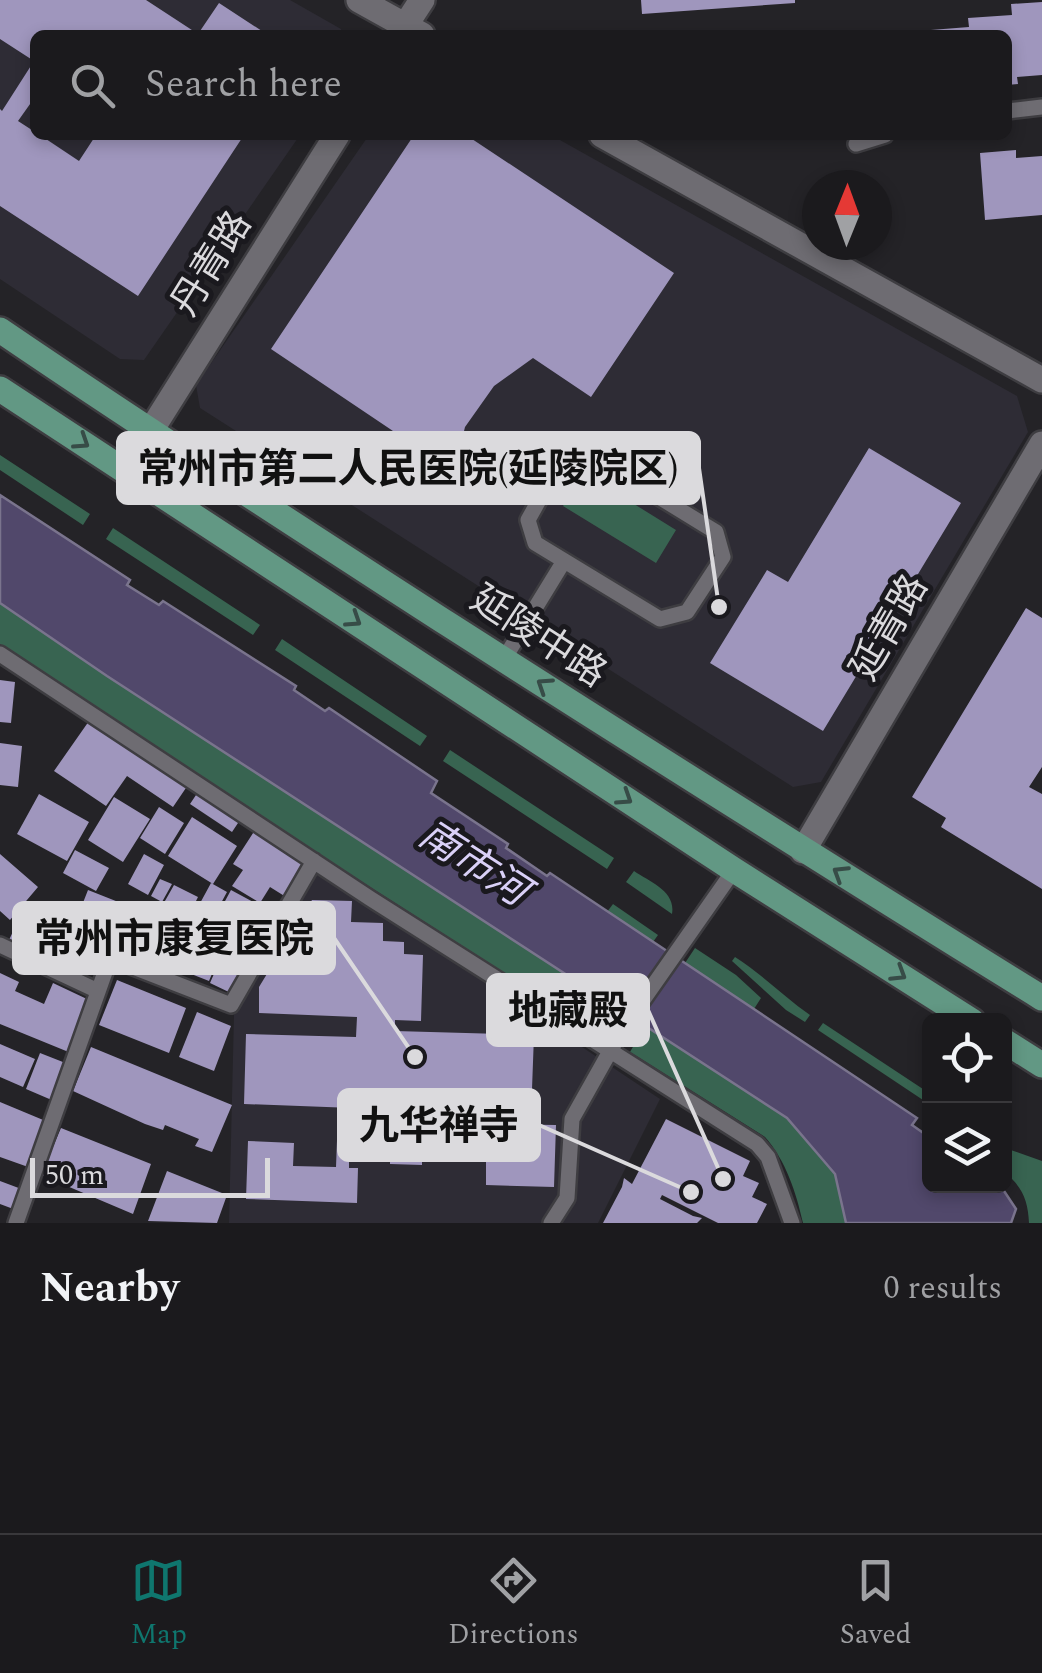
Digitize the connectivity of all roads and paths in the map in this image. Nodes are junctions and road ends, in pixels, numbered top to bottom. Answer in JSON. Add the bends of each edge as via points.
{"nodes":[{"id":1,"x":359,"y":0,"type":"edge"},
{"id":2,"x":422,"y":0,"type":"edge"},
{"id":3,"x":406,"y":30,"type":"edge"},
{"id":4,"x":410,"y":30,"type":"edge"},
{"id":5,"x":1042,"y":107,"type":"edge"},
{"id":6,"x":1012,"y":111,"type":"edge"},
{"id":7,"x":333,"y":140,"type":"edge"},
{"id":8,"x":611,"y":140,"type":"edge"},
{"id":9,"x":869,"y":140,"type":"edge"},
{"id":10,"x":856,"y":144,"type":"dead end"},
{"id":11,"x":0,"y":330,"type":"edge"},
{"id":12,"x":1042,"y":380,"type":"edge"},
{"id":13,"x":0,"y":389,"type":"edge"},
{"id":14,"x":150,"y":432,"type":"junction"},
{"id":15,"x":1042,"y":444,"type":"edge"},
{"id":16,"x":564,"y":562,"type":"junction"},
{"id":17,"x":0,"y":654,"type":"edge"},
{"id":18,"x":504,"y":659,"type":"junction"},
{"id":19,"x":803,"y":850,"type":"junction"},
{"id":20,"x":314,"y":861,"type":"junction"},
{"id":21,"x":734,"y":870,"type":"junction"},
{"id":22,"x":0,"y":945,"type":"edge"},
{"id":23,"x":98,"y":991,"type":"junction"},
{"id":24,"x":1042,"y":998,"type":"edge"},
{"id":25,"x":961,"y":1013,"type":"edge"},
{"id":26,"x":1012,"y":1046,"type":"edge"},
{"id":27,"x":610,"y":1050,"type":"junction"},
{"id":28,"x":1042,"y":1065,"type":"edge"},
{"id":29,"x":16,"y":1223,"type":"edge"},
{"id":30,"x":551,"y":1223,"type":"edge"},
{"id":31,"x":792,"y":1223,"type":"edge"}],
"edges":[{"from":1,"to":3,"type":"street"},
{"from":2,"to":4,"type":"street"},
{"from":5,"to":6,"type":"lane"},
{"from":7,"to":14,"type":"street","name":"丹青路"},
{"from":8,"to":12,"type":"street"},
{"from":9,"to":10,"type":"lane"},
{"from":11,"to":14,"type":"main road","name":"延陵中路"},
{"from":13,"to":21,"type":"main road","one_way":true},
{"from":14,"to":18,"type":"main road","name":"延陵中路"},
{"from":15,"to":19,"type":"street","name":"延青路"},
{"from":16,"to":16,"type":"lane","via":[[535,543],[528,520],[562,459],[587,453],[716,532],[723,557],[687,612],[660,619]]},
{"from":16,"to":18,"type":"lane"},
{"from":17,"to":20,"type":"lane"},
{"from":19,"to":18,"type":"main road","name":"延陵中路","one_way":true},
{"from":24,"to":19,"type":"main road","name":"延陵中路","one_way":true},
{"from":20,"to":23,"type":"lane","via":[[231,1005],[110,958]]},
{"from":20,"to":27,"type":"lane"},
{"from":21,"to":25,"type":"main road","one_way":true},
{"from":21,"to":27,"type":"lane"},
{"from":22,"to":23,"type":"lane"},
{"from":23,"to":29,"type":"lane"},
{"from":26,"to":28,"type":"main road"},
{"from":27,"to":30,"type":"lane","via":[[572,1119],[567,1198]]},
{"from":27,"to":31,"type":"lane","via":[[757,1144]]}]}
